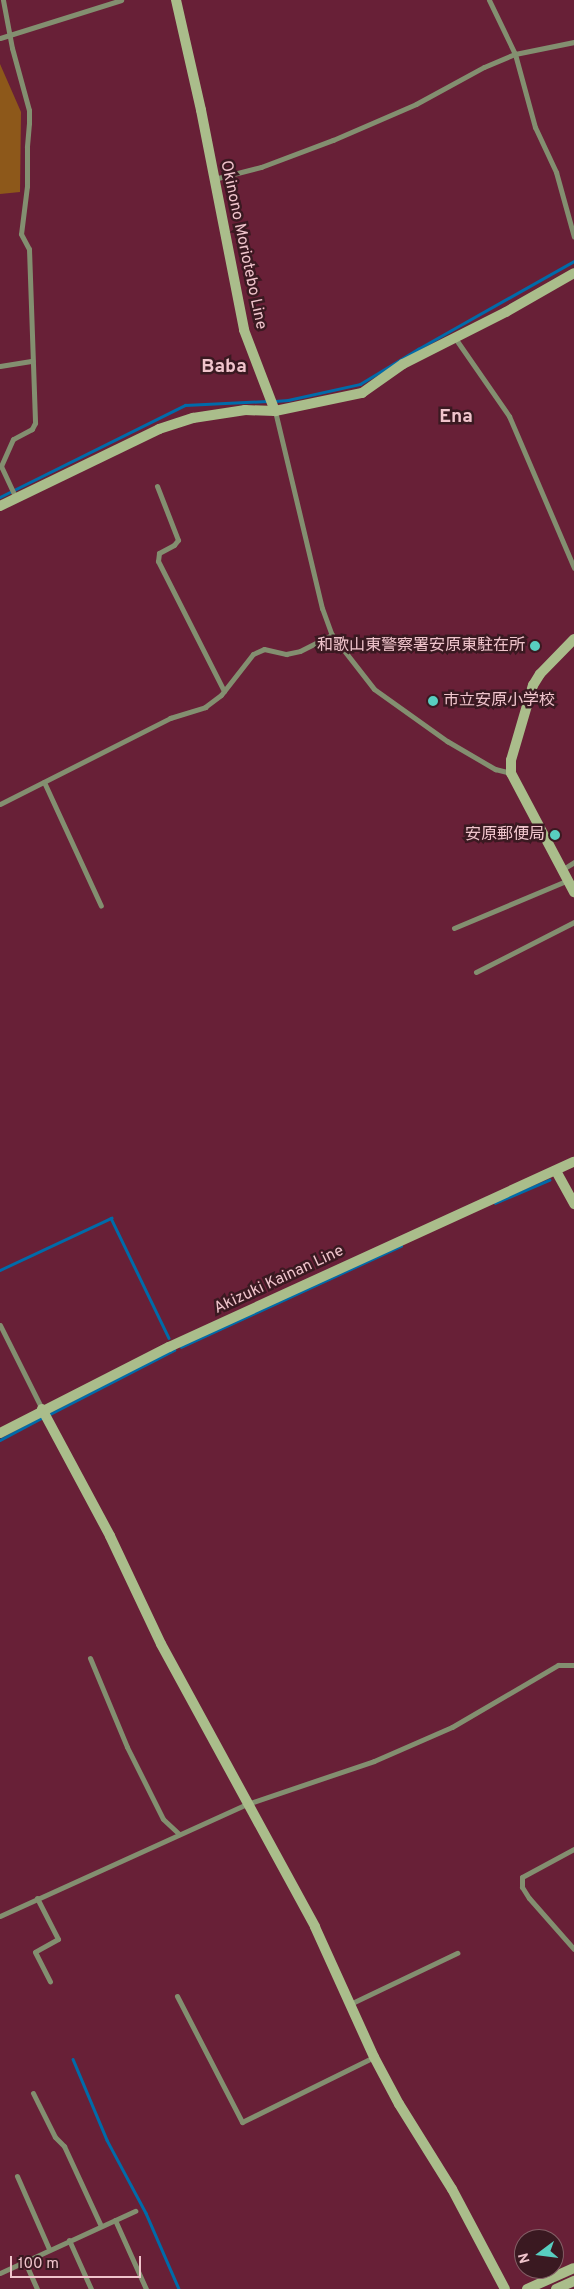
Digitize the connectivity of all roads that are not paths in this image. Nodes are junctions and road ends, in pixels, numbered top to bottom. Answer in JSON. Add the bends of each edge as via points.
{"nodes":[{"id":1,"x":3,"y":0,"type":"edge"},
{"id":2,"x":121,"y":0,"type":"edge"},
{"id":3,"x":176,"y":0,"type":"edge"},
{"id":4,"x":489,"y":0,"type":"edge"},
{"id":5,"x":10,"y":34,"type":"junction"},
{"id":6,"x":0,"y":38,"type":"edge"},
{"id":7,"x":574,"y":42,"type":"edge"},
{"id":8,"x":515,"y":54,"type":"junction"},
{"id":9,"x":213,"y":179,"type":"junction"},
{"id":10,"x":574,"y":237,"type":"edge"},
{"id":11,"x":574,"y":273,"type":"edge"},
{"id":12,"x":455,"y":338,"type":"junction"},
{"id":13,"x":33,"y":361,"type":"junction"},
{"id":14,"x":0,"y":366,"type":"edge"},
{"id":15,"x":275,"y":411,"type":"junction"},
{"id":16,"x":157,"y":486,"type":"dead end"},
{"id":17,"x":16,"y":498,"type":"junction"},
{"id":18,"x":0,"y":506,"type":"edge"},
{"id":19,"x":574,"y":568,"type":"edge"},
{"id":20,"x":332,"y":635,"type":"junction"},
{"id":21,"x":574,"y":639,"type":"edge"},
{"id":22,"x":224,"y":691,"type":"junction"},
{"id":23,"x":511,"y":773,"type":"junction"},
{"id":24,"x":44,"y":782,"type":"junction"},
{"id":25,"x":0,"y":804,"type":"edge"},
{"id":26,"x":574,"y":862,"type":"edge"},
{"id":27,"x":562,"y":869,"type":"junction"},
{"id":28,"x":568,"y":880,"type":"junction"},
{"id":29,"x":574,"y":892,"type":"edge"},
{"id":30,"x":101,"y":906,"type":"dead end"},
{"id":31,"x":574,"y":922,"type":"edge"},
{"id":32,"x":454,"y":928,"type":"dead end"},
{"id":33,"x":476,"y":972,"type":"dead end"},
{"id":34,"x":574,"y":1162,"type":"edge"},
{"id":35,"x":556,"y":1171,"type":"junction"},
{"id":36,"x":574,"y":1204,"type":"edge"},
{"id":37,"x":0,"y":1325,"type":"edge"},
{"id":38,"x":42,"y":1409,"type":"junction"},
{"id":39,"x":0,"y":1433,"type":"edge"},
{"id":40,"x":90,"y":1658,"type":"dead end"},
{"id":41,"x":574,"y":1665,"type":"edge"},
{"id":42,"x":248,"y":1804,"type":"junction"},
{"id":43,"x":179,"y":1834,"type":"junction"},
{"id":44,"x":574,"y":1848,"type":"edge"},
{"id":45,"x":37,"y":1898,"type":"junction"},
{"id":46,"x":0,"y":1916,"type":"edge"},
{"id":47,"x":574,"y":1949,"type":"edge"},
{"id":48,"x":457,"y":1953,"type":"dead end"},
{"id":49,"x":50,"y":1981,"type":"dead end"},
{"id":50,"x":177,"y":1996,"type":"dead end"},
{"id":51,"x":350,"y":2004,"type":"junction"},
{"id":52,"x":374,"y":2057,"type":"junction"},
{"id":53,"x":32,"y":2093,"type":"dead end"},
{"id":54,"x":17,"y":2176,"type":"dead end"},
{"id":55,"x":135,"y":2211,"type":"dead end"},
{"id":56,"x":115,"y":2220,"type":"junction"},
{"id":57,"x":101,"y":2226,"type":"junction"},
{"id":58,"x":69,"y":2240,"type":"junction"},
{"id":59,"x":49,"y":2249,"type":"junction"},
{"id":60,"x":25,"y":2262,"type":"junction"},
{"id":61,"x":574,"y":2268,"type":"edge"},
{"id":62,"x":0,"y":2273,"type":"edge"},
{"id":63,"x":574,"y":2281,"type":"edge"},
{"id":64,"x":37,"y":2289,"type":"edge"},
{"id":65,"x":91,"y":2289,"type":"edge"},
{"id":66,"x":146,"y":2289,"type":"edge"},
{"id":67,"x":505,"y":2289,"type":"edge"},
{"id":68,"x":527,"y":2289,"type":"edge"},
{"id":69,"x":556,"y":2289,"type":"edge"}],
"edges":[{"from":1,"to":5,"type":"street"},
{"from":2,"to":5,"type":"street"},
{"from":3,"to":9,"type":"main road","name":"Okinono Moriotebo Line"},
{"from":4,"to":8,"type":"street"},
{"from":5,"to":6,"type":"street"},
{"from":5,"to":13,"type":"street","via":[[29,110],[22,234],[29,249]]},
{"from":7,"to":8,"type":"street"},
{"from":8,"to":9,"type":"street","via":[[416,104],[333,140],[261,167]]},
{"from":8,"to":10,"type":"street","via":[[535,127],[556,172]]},
{"from":9,"to":15,"type":"main road","name":"Okinono Moriotebo Line","via":[[244,330]]},
{"from":11,"to":12,"type":"main road"},
{"from":12,"to":15,"type":"main road","via":[[403,364],[362,393]]},
{"from":12,"to":19,"type":"street","via":[[508,416]]},
{"from":13,"to":14,"type":"street"},
{"from":13,"to":17,"type":"street","via":[[35,422],[32,429],[13,439],[1,466]]},
{"from":15,"to":17,"type":"main road","via":[[245,410],[193,418],[159,429]]},
{"from":15,"to":20,"type":"street","via":[[322,608]]},
{"from":16,"to":22,"type":"street","via":[[178,540],[158,553],[158,561]]},
{"from":17,"to":18,"type":"main road"},
{"from":20,"to":22,"type":"street","via":[[300,651],[286,654],[264,649],[253,654]]},
{"from":20,"to":23,"type":"street","via":[[374,689],[446,741],[495,769]]},
{"from":21,"to":23,"type":"main road","via":[[533,685],[511,760]]},
{"from":22,"to":24,"type":"street","via":[[205,707],[170,718]]},
{"from":23,"to":27,"type":"main road"},
{"from":24,"to":25,"type":"street"},
{"from":24,"to":30,"type":"street"},
{"from":26,"to":27,"type":"street"},
{"from":27,"to":28,"type":"main road"},
{"from":28,"to":29,"type":"main road"},
{"from":28,"to":32,"type":"street"},
{"from":31,"to":33,"type":"street"},
{"from":34,"to":35,"type":"main road","name":"Akizuki Kainan Line"},
{"from":35,"to":36,"type":"main road"},
{"from":35,"to":38,"type":"main road","name":"Akizuki Kainan Line","via":[[407,1236]]},
{"from":37,"to":38,"type":"street"},
{"from":38,"to":39,"type":"main road","name":"Akizuki Kainan Line"},
{"from":38,"to":42,"type":"main road","via":[[110,1536],[161,1644]]},
{"from":40,"to":43,"type":"street","via":[[163,1819]]},
{"from":41,"to":42,"type":"street","via":[[558,1665],[452,1727],[374,1761]]},
{"from":42,"to":43,"type":"street"},
{"from":42,"to":51,"type":"main road","via":[[314,1927]]},
{"from":43,"to":45,"type":"street"},
{"from":44,"to":47,"type":"street","via":[[522,1877],[522,1887],[529,1898]]},
{"from":45,"to":46,"type":"street"},
{"from":45,"to":49,"type":"street","via":[[58,1939],[35,1952]]},
{"from":48,"to":51,"type":"street"},
{"from":50,"to":52,"type":"street","via":[[242,2122]]},
{"from":51,"to":52,"type":"main road"},
{"from":52,"to":67,"type":"main road","via":[[399,2104],[452,2188]]},
{"from":53,"to":57,"type":"street","via":[[55,2137],[64,2146]]},
{"from":54,"to":59,"type":"street"},
{"from":55,"to":56,"type":"street"},
{"from":56,"to":57,"type":"street"},
{"from":56,"to":66,"type":"street"},
{"from":57,"to":58,"type":"street"},
{"from":58,"to":59,"type":"street"},
{"from":58,"to":65,"type":"street"},
{"from":59,"to":60,"type":"street"},
{"from":60,"to":62,"type":"street"},
{"from":60,"to":64,"type":"street"},
{"from":61,"to":68,"type":"main road"},
{"from":63,"to":69,"type":"main road"}]}
